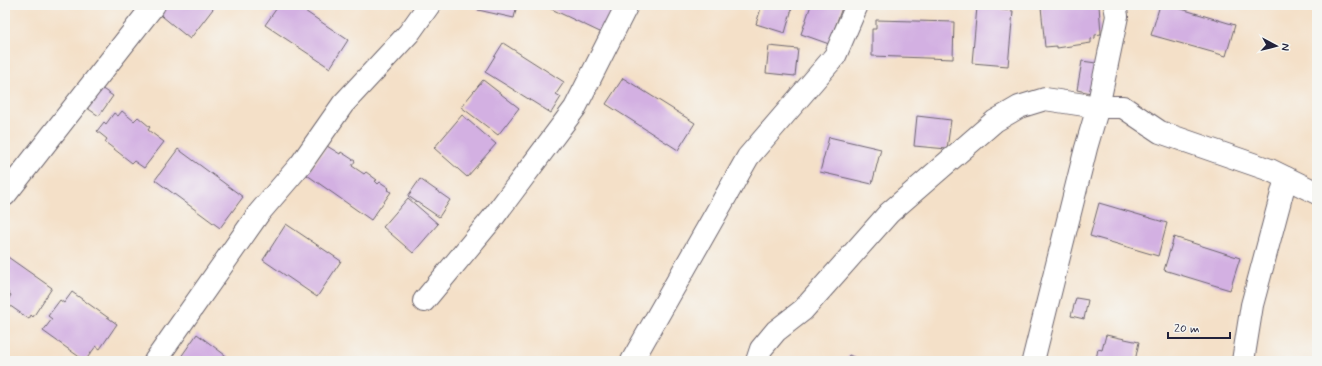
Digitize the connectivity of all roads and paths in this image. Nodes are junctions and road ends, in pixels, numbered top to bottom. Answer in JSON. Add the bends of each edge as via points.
{"nodes":[{"id":1,"x":154,"y":5,"type":"edge"},
{"id":2,"x":429,"y":5,"type":"edge"},
{"id":3,"x":627,"y":5,"type":"edge"},
{"id":4,"x":857,"y":5,"type":"edge"},
{"id":5,"x":1115,"y":5,"type":"edge"},
{"id":6,"x":1098,"y":107,"type":"junction"},
{"id":7,"x":1286,"y":178,"type":"junction"},
{"id":8,"x":1317,"y":192,"type":"edge"},
{"id":9,"x":5,"y":195,"type":"edge"},
{"id":10,"x":424,"y":301,"type":"dead end"},
{"id":11,"x":155,"y":361,"type":"edge"},
{"id":12,"x":632,"y":361,"type":"edge"},
{"id":13,"x":757,"y":361,"type":"edge"},
{"id":14,"x":1033,"y":361,"type":"edge"},
{"id":15,"x":1243,"y":361,"type":"edge"}],
"edges":[{"from":1,"to":9,"type":"street"},
{"from":2,"to":11,"type":"street","via":[[409,33],[343,104],[301,164],[258,213]]},
{"from":3,"to":10,"type":"street","via":[[575,108],[492,219]]},
{"from":4,"to":12,"type":"street","via":[[835,56],[748,157]]},
{"from":5,"to":6,"type":"street","via":[[1118,16]]},
{"from":6,"to":7,"type":"street","via":[[1123,108],[1160,132],[1270,170]]},
{"from":6,"to":13,"type":"street","via":[[1045,99],[1019,107],[995,122],[889,213],[803,310],[776,331],[761,349]]},
{"from":6,"to":14,"type":"street"},
{"from":7,"to":8,"type":"street"},
{"from":7,"to":15,"type":"street","via":[[1252,305]]}]}
